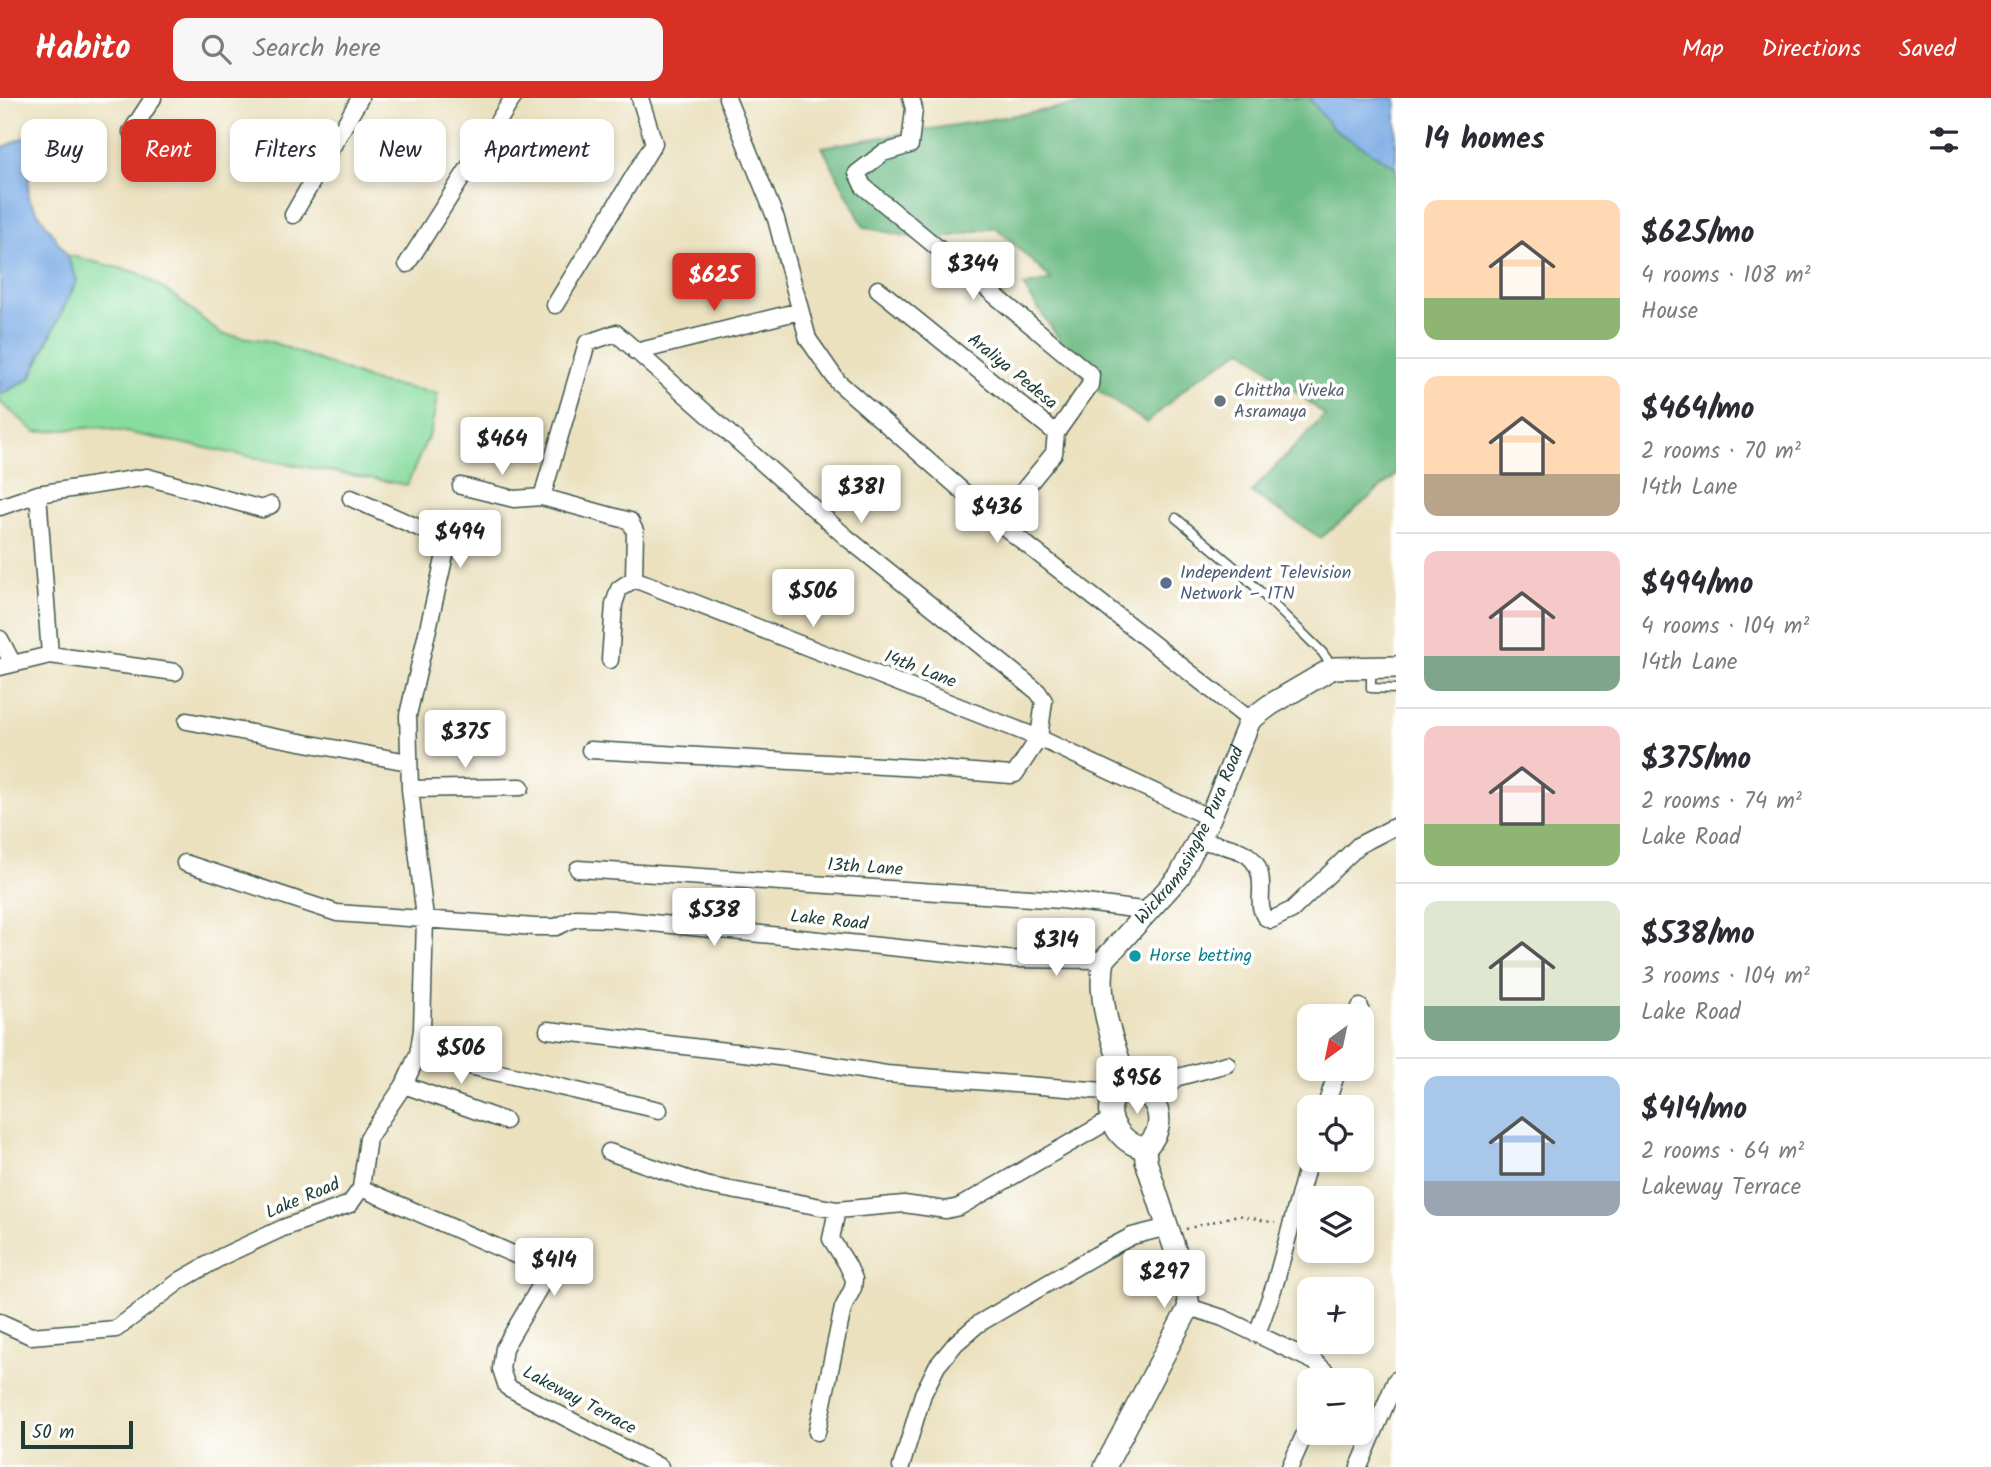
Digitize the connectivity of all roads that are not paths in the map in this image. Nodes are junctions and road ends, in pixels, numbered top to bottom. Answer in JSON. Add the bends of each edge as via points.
{"nodes":[{"id":1,"x":153,"y":98,"type":"edge"},
{"id":2,"x":360,"y":98,"type":"edge"},
{"id":3,"x":513,"y":98,"type":"edge"},
{"id":4,"x":640,"y":98,"type":"edge"},
{"id":5,"x":727,"y":98,"type":"edge"},
{"id":6,"x":911,"y":98,"type":"edge"},
{"id":7,"x":139,"y":119,"type":"edge"},
{"id":8,"x":292,"y":215,"type":"dead end"},
{"id":9,"x":407,"y":264,"type":"dead end"},
{"id":10,"x":878,"y":289,"type":"dead end"},
{"id":11,"x":555,"y":305,"type":"dead end"},
{"id":12,"x":800,"y":311,"type":"junction"},
{"id":13,"x":636,"y":352,"type":"junction"},
{"id":14,"x":1056,"y":433,"type":"junction"},
{"id":15,"x":461,"y":486,"type":"dead end"},
{"id":16,"x":38,"y":495,"type":"junction"},
{"id":17,"x":542,"y":497,"type":"junction"},
{"id":18,"x":351,"y":498,"type":"dead end"},
{"id":19,"x":271,"y":505,"type":"dead end"},
{"id":20,"x":0,"y":508,"type":"edge"},
{"id":21,"x":1176,"y":518,"type":"dead end"},
{"id":22,"x":998,"y":522,"type":"junction"},
{"id":23,"x":634,"y":579,"type":"junction"},
{"id":24,"x":0,"y":639,"type":"edge"},
{"id":25,"x":50,"y":655,"type":"junction"},
{"id":26,"x":610,"y":660,"type":"dead end"},
{"id":27,"x":6,"y":665,"type":"edge"},
{"id":28,"x":1371,"y":667,"type":"junction"},
{"id":29,"x":1396,"y":667,"type":"edge"},
{"id":30,"x":1333,"y":668,"type":"junction"},
{"id":31,"x":175,"y":672,"type":"dead end"},
{"id":32,"x":1396,"y":689,"type":"edge"},
{"id":33,"x":1250,"y":720,"type":"junction"},
{"id":34,"x":187,"y":721,"type":"dead end"},
{"id":35,"x":1039,"y":738,"type":"junction"},
{"id":36,"x":590,"y":750,"type":"dead end"},
{"id":37,"x":408,"y":762,"type":"junction"},
{"id":38,"x":521,"y":787,"type":"dead end"},
{"id":39,"x":410,"y":789,"type":"junction"},
{"id":40,"x":1210,"y":818,"type":"junction"},
{"id":41,"x":1396,"y":825,"type":"edge"},
{"id":42,"x":1199,"y":840,"type":"junction"},
{"id":43,"x":185,"y":863,"type":"dead end"},
{"id":44,"x":578,"y":869,"type":"dead end"},
{"id":45,"x":1150,"y":911,"type":"junction"},
{"id":46,"x":425,"y":918,"type":"junction"},
{"id":47,"x":1104,"y":960,"type":"junction"},
{"id":48,"x":548,"y":1030,"type":"dead end"},
{"id":49,"x":418,"y":1054,"type":"junction"},
{"id":50,"x":1227,"y":1064,"type":"dead end"},
{"id":51,"x":404,"y":1085,"type":"junction"},
{"id":52,"x":1122,"y":1088,"type":"junction"},
{"id":53,"x":1152,"y":1099,"type":"junction"},
{"id":54,"x":659,"y":1110,"type":"dead end"},
{"id":55,"x":1112,"y":1119,"type":"junction"},
{"id":56,"x":505,"y":1121,"type":"dead end"},
{"id":57,"x":1145,"y":1148,"type":"junction"},
{"id":58,"x":609,"y":1152,"type":"dead end"},
{"id":59,"x":1306,"y":1172,"type":"edge"},
{"id":60,"x":361,"y":1188,"type":"junction"},
{"id":61,"x":837,"y":1209,"type":"junction"},
{"id":62,"x":1168,"y":1230,"type":"junction"},
{"id":63,"x":1189,"y":1307,"type":"junction"},
{"id":64,"x":0,"y":1322,"type":"edge"},
{"id":65,"x":1257,"y":1334,"type":"junction"},
{"id":66,"x":1322,"y":1368,"type":"edge"},
{"id":67,"x":1395,"y":1386,"type":"edge"},
{"id":68,"x":817,"y":1432,"type":"dead end"},
{"id":69,"x":1300,"y":1445,"type":"edge"},
{"id":70,"x":660,"y":1467,"type":"edge"},
{"id":71,"x":901,"y":1467,"type":"edge"},
{"id":72,"x":1105,"y":1467,"type":"edge"},
{"id":73,"x":1290,"y":1467,"type":"edge"},
{"id":74,"x":1359,"y":1467,"type":"edge"}],
"edges":[{"from":1,"to":7,"type":"street"},
{"from":2,"to":8,"type":"street"},
{"from":3,"to":9,"type":"street"},
{"from":4,"to":11,"type":"street","via":[[654,142]]},
{"from":5,"to":12,"type":"street","via":[[776,219]]},
{"from":6,"to":14,"type":"street","name":"Araliya Pedesa","via":[[910,145],[883,153],[857,173],[863,186],[1091,375],[1090,385]]},
{"from":10,"to":14,"type":"street","name":"Araliya Pedesa"},
{"from":12,"to":13,"type":"street"},
{"from":12,"to":22,"type":"street","via":[[808,339],[838,382]]},
{"from":13,"to":17,"type":"street","via":[[616,333],[587,343]]},
{"from":13,"to":35,"type":"street","via":[[846,537],[1038,692],[1044,701]]},
{"from":14,"to":22,"type":"street","name":"Araliya Pedesa","via":[[1054,453]]},
{"from":15,"to":17,"type":"street","via":[[514,499]]},
{"from":16,"to":19,"type":"street","via":[[147,477],[262,509]]},
{"from":16,"to":20,"type":"street"},
{"from":16,"to":25,"type":"street"},
{"from":17,"to":23,"type":"street","via":[[630,521],[635,531]]},
{"from":18,"to":37,"type":"street","name":"Lake Road","via":[[435,535],[443,543],[445,555],[408,715]]},
{"from":21,"to":30,"type":"lane","via":[[1238,570]]},
{"from":22,"to":33,"type":"street"},
{"from":23,"to":26,"type":"street","via":[[619,590],[614,604]]},
{"from":23,"to":35,"type":"street","name":"14th Lane"},
{"from":24,"to":27,"type":"street"},
{"from":25,"to":27,"type":"street"},
{"from":25,"to":31,"type":"street"},
{"from":28,"to":29,"type":"street"},
{"from":28,"to":30,"type":"street"},
{"from":28,"to":32,"type":"lane","via":[[1371,688]]},
{"from":30,"to":33,"type":"street"},
{"from":33,"to":40,"type":"street","name":"Wickramasinghe Pura Road"},
{"from":34,"to":37,"type":"street"},
{"from":35,"to":36,"type":"street","via":[[1011,775]]},
{"from":35,"to":40,"type":"street","name":"14th Lane"},
{"from":37,"to":39,"type":"street","name":"Lake Road"},
{"from":38,"to":39,"type":"street"},
{"from":39,"to":46,"type":"street","name":"Lake Road"},
{"from":40,"to":42,"type":"street","name":"Wickramasinghe Pura Road"},
{"from":41,"to":42,"type":"street","via":[[1359,845],[1292,910],[1271,920],[1261,908],[1262,876],[1256,862],[1244,853]]},
{"from":42,"to":45,"type":"street","name":"Wickramasinghe Pura Road","via":[[1179,877]]},
{"from":43,"to":46,"type":"street","via":[[337,913]]},
{"from":44,"to":45,"type":"street","name":"13th Lane","via":[[1061,900]]},
{"from":45,"to":47,"type":"street","name":"Wickramasinghe Pura Road"},
{"from":46,"to":47,"type":"street","name":"Lake Road","via":[[535,927],[556,927],[576,918],[613,919],[1007,959]]},
{"from":46,"to":49,"type":"street","name":"Lake Road"},
{"from":47,"to":52,"type":"street","via":[[1104,1003]]},
{"from":48,"to":52,"type":"street","via":[[886,1074]]},
{"from":49,"to":51,"type":"street","name":"Lake Road"},
{"from":49,"to":54,"type":"street"},
{"from":50,"to":53,"type":"street","via":[[1175,1078]]},
{"from":51,"to":56,"type":"street"},
{"from":51,"to":60,"type":"street","name":"Lake Road","via":[[368,1138]]},
{"from":52,"to":53,"type":"street","via":[[1139,1087]]},
{"from":52,"to":55,"type":"street","via":[[1111,1103]]},
{"from":53,"to":57,"type":"street","via":[[1159,1119],[1153,1141]]},
{"from":55,"to":57,"type":"street","via":[[1129,1144]]},
{"from":55,"to":61,"type":"street","via":[[960,1207],[946,1210],[904,1204]]},
{"from":57,"to":62,"type":"street"},
{"from":58,"to":61,"type":"street","via":[[705,1185]]},
{"from":59,"to":65,"type":"street"},
{"from":60,"to":64,"type":"street","name":"Lake Road","via":[[351,1204],[283,1228],[181,1280],[116,1329],[32,1336]]},
{"from":60,"to":70,"type":"street","name":"Lakeway Terrace","via":[[536,1264],[545,1278],[504,1348],[501,1369],[508,1387]]},
{"from":61,"to":68,"type":"street","via":[[831,1239],[847,1264],[853,1288],[844,1308]]},
{"from":62,"to":63,"type":"street"},
{"from":62,"to":71,"type":"street","via":[[1132,1236],[1096,1255],[978,1324],[956,1343],[923,1394]]},
{"from":63,"to":65,"type":"street"},
{"from":63,"to":72,"type":"street"},
{"from":65,"to":66,"type":"street"},
{"from":67,"to":74,"type":"street"},
{"from":69,"to":73,"type":"street"}]}
